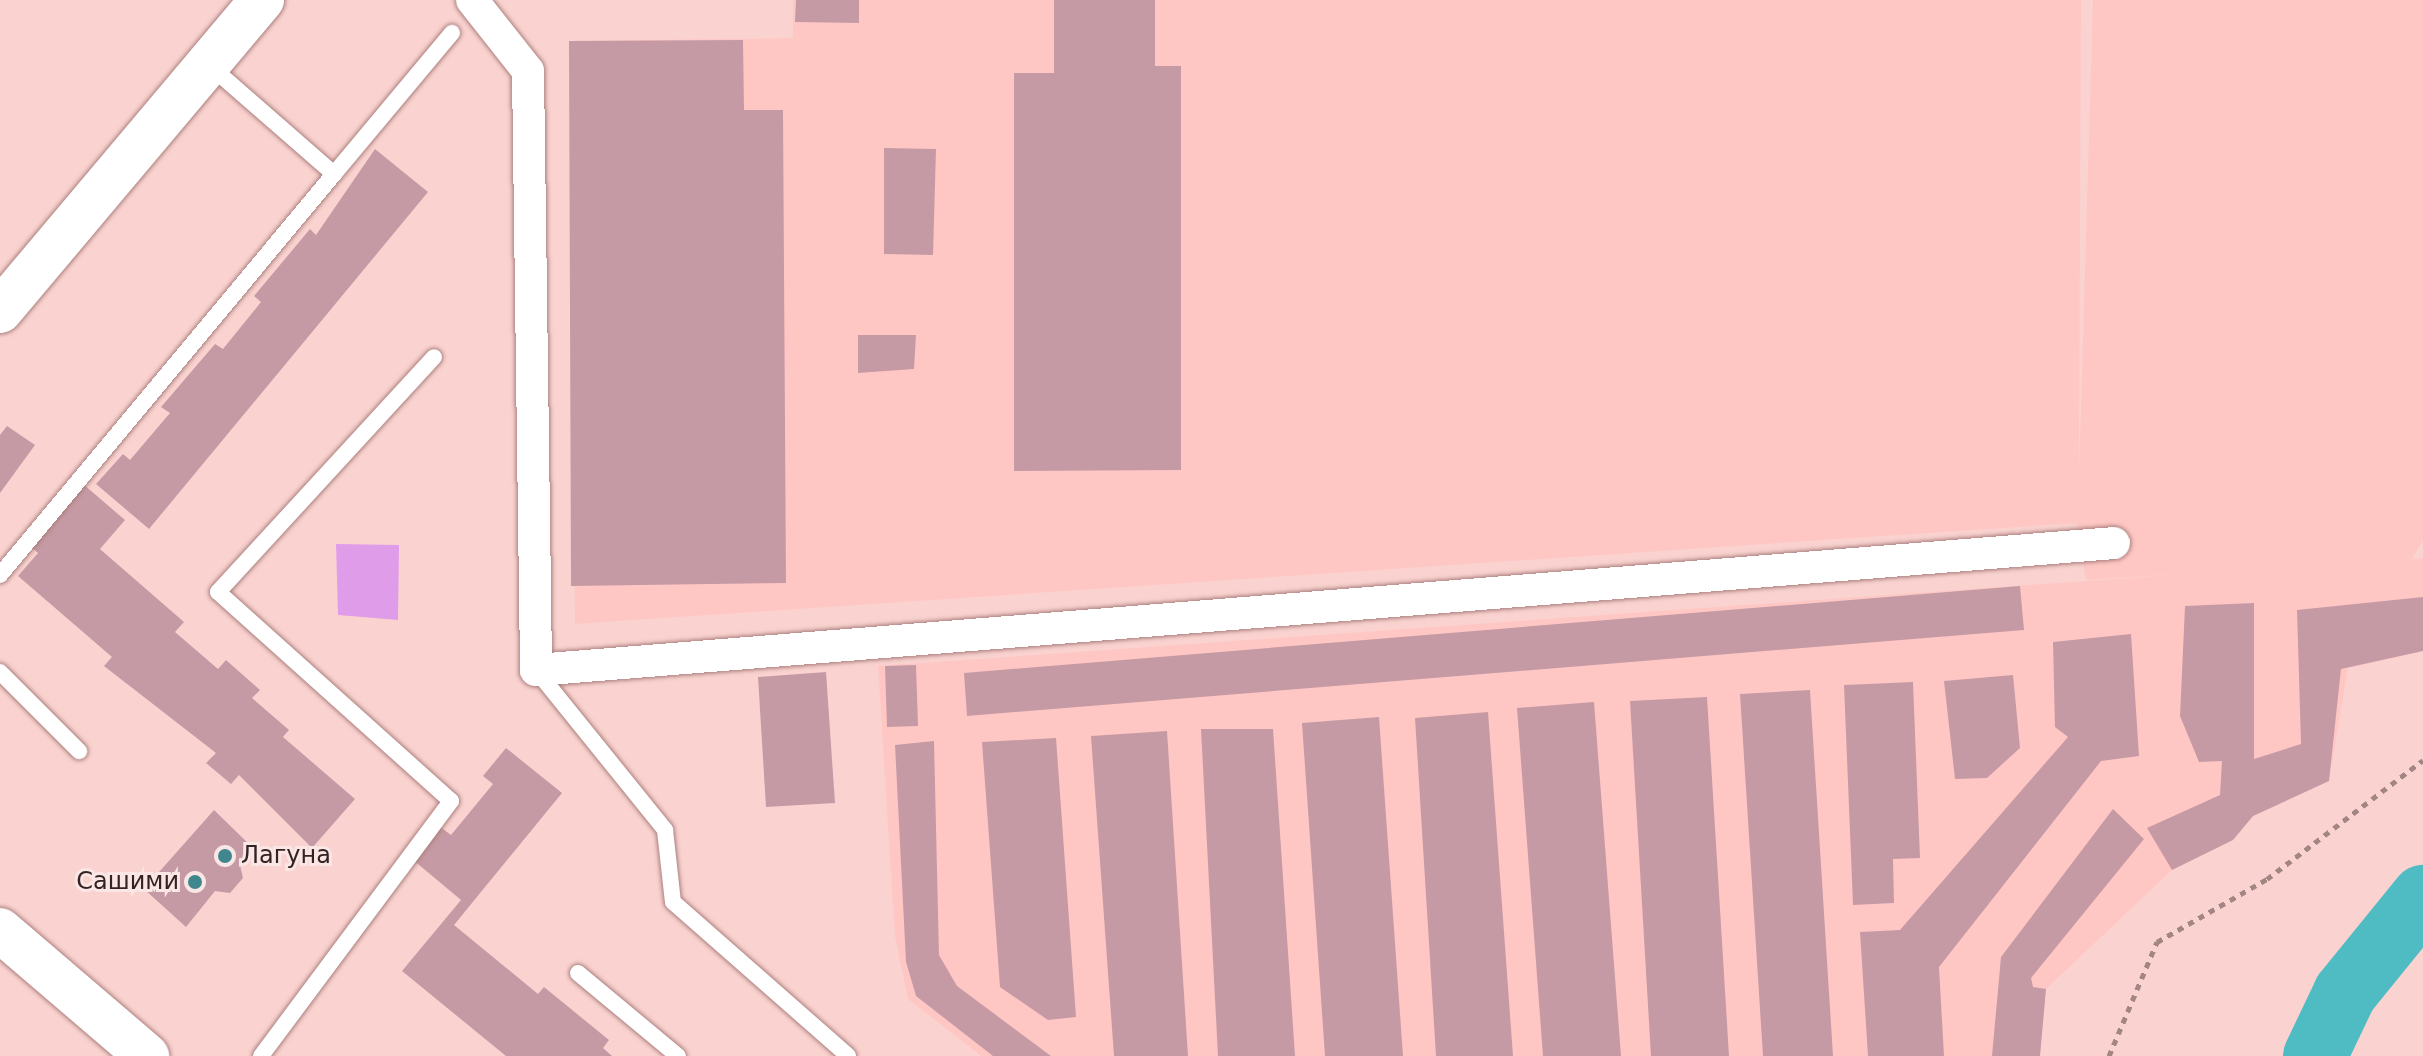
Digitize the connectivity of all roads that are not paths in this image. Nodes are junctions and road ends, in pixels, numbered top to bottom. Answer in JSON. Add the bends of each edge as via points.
{"nodes":[{"id":1,"x":262,"y":0,"type":"edge"},
{"id":2,"x":472,"y":0,"type":"edge"},
{"id":3,"x":452,"y":33,"type":"dead end"},
{"id":4,"x":208,"y":64,"type":"junction"},
{"id":5,"x":334,"y":174,"type":"junction"},
{"id":6,"x":0,"y":311,"type":"edge"},
{"id":7,"x":434,"y":357,"type":"dead end"},
{"id":8,"x":2114,"y":543,"type":"dead end"},
{"id":9,"x":0,"y":575,"type":"edge"},
{"id":10,"x":536,"y":670,"type":"junction"},
{"id":11,"x":0,"y":672,"type":"edge"},
{"id":12,"x":79,"y":751,"type":"dead end"},
{"id":13,"x":0,"y":930,"type":"edge"},
{"id":14,"x":578,"y":973,"type":"dead end"},
{"id":15,"x":147,"y":1056,"type":"edge"},
{"id":16,"x":261,"y":1056,"type":"edge"},
{"id":17,"x":678,"y":1056,"type":"edge"},
{"id":18,"x":848,"y":1056,"type":"edge"}],
"edges":[{"from":1,"to":4,"type":"street"},
{"from":2,"to":10,"type":"street","via":[[528,71]]},
{"from":3,"to":5,"type":"lane"},
{"from":4,"to":5,"type":"lane"},
{"from":4,"to":6,"type":"street"},
{"from":5,"to":9,"type":"lane"},
{"from":7,"to":16,"type":"lane","via":[[218,592],[451,801]]},
{"from":8,"to":10,"type":"street"},
{"from":10,"to":18,"type":"lane","via":[[665,830],[673,902]]},
{"from":11,"to":12,"type":"lane"},
{"from":13,"to":15,"type":"street"},
{"from":14,"to":17,"type":"lane"}]}
